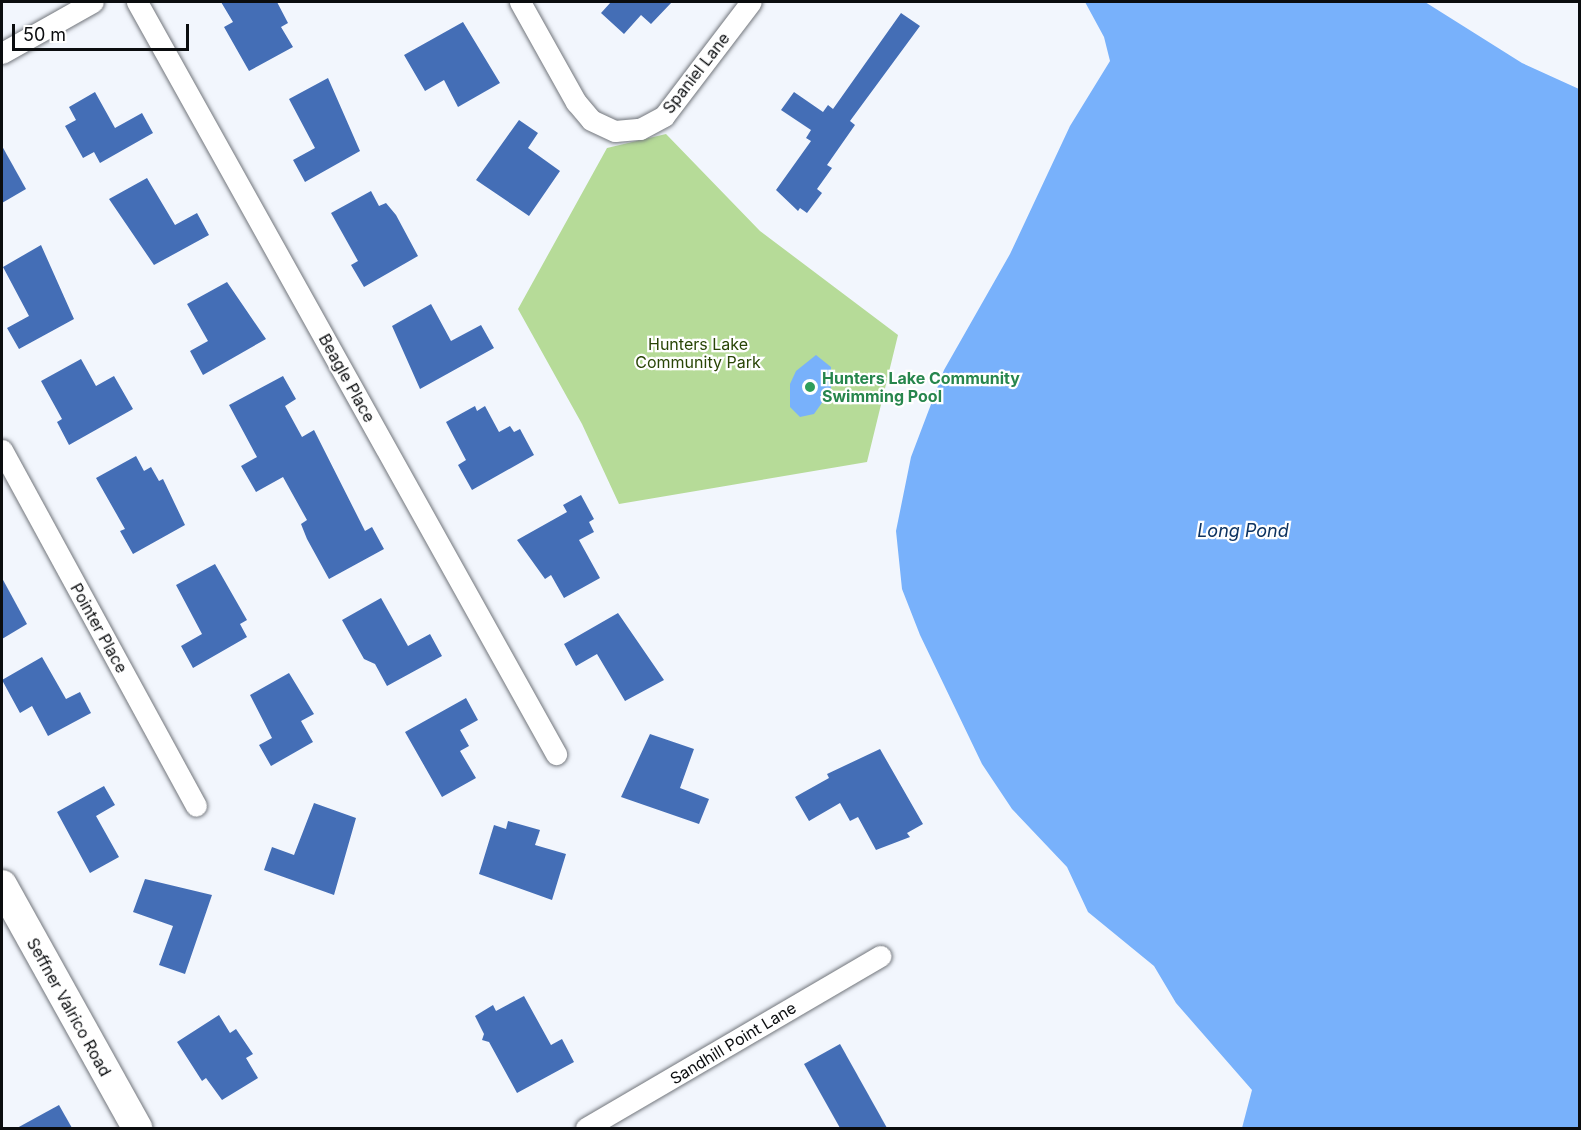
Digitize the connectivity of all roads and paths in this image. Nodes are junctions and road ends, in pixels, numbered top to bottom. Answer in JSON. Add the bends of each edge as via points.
{"nodes":[{"id":1,"x":93,"y":2,"type":"edge"},
{"id":2,"x":137,"y":2,"type":"edge"},
{"id":3,"x":520,"y":2,"type":"edge"},
{"id":4,"x":751,"y":2,"type":"edge"},
{"id":5,"x":2,"y":53,"type":"edge"},
{"id":6,"x":2,"y":450,"type":"edge"},
{"id":7,"x":556,"y":754,"type":"dead end"},
{"id":8,"x":196,"y":806,"type":"dead end"},
{"id":9,"x":5,"y":901,"type":"edge"},
{"id":10,"x":880,"y":956,"type":"dead end"},
{"id":11,"x":137,"y":1128,"type":"edge"},
{"id":12,"x":586,"y":1128,"type":"edge"}],
"edges":[{"from":1,"to":5,"type":"street"},
{"from":2,"to":7,"type":"street","name":"Beagle Place"},
{"from":3,"to":4,"type":"street","name":"Spaniel Lane","via":[[576,102],[591,120],[615,131],[640,129],[664,116]]},
{"from":6,"to":8,"type":"street","name":"Pointer Place"},
{"from":9,"to":11,"type":"street","name":"Seffner Valrico Road"},
{"from":10,"to":12,"type":"street","name":"Sandhill Point Lane"}]}
